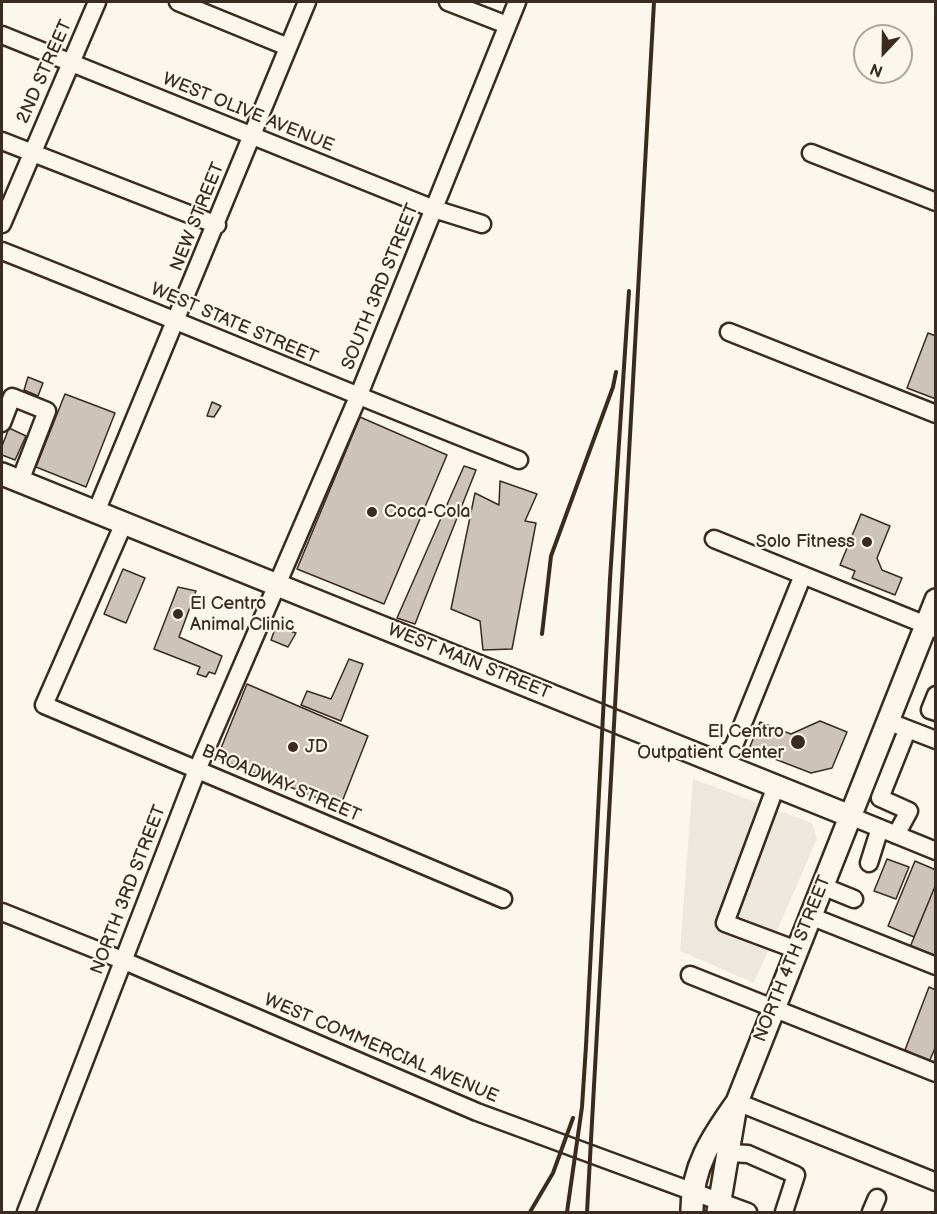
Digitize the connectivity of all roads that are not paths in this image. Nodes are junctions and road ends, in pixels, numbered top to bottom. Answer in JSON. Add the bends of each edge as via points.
{"nodes":[{"id":1,"x":97,"y":2,"type":"edge"},
{"id":2,"x":178,"y":2,"type":"edge"},
{"id":3,"x":307,"y":2,"type":"edge"},
{"id":4,"x":448,"y":2,"type":"edge"},
{"id":5,"x":517,"y":2,"type":"edge"},
{"id":6,"x":507,"y":25,"type":"junction"},
{"id":7,"x":2,"y":36,"type":"edge"},
{"id":8,"x":288,"y":46,"type":"junction"},
{"id":9,"x":70,"y":63,"type":"junction"},
{"id":10,"x":252,"y":135,"type":"junction"},
{"id":11,"x":2,"y":141,"type":"edge"},
{"id":12,"x":30,"y":153,"type":"junction"},
{"id":13,"x":811,"y":153,"type":"dead end"},
{"id":14,"x":936,"y":202,"type":"edge"},
{"id":15,"x":434,"y":209,"type":"junction"},
{"id":16,"x":2,"y":224,"type":"edge"},
{"id":17,"x":482,"y":224,"type":"dead end"},
{"id":18,"x":217,"y":225,"type":"junction"},
{"id":19,"x":2,"y":251,"type":"edge"},
{"id":20,"x":177,"y":320,"type":"junction"},
{"id":21,"x":729,"y":332,"type":"dead end"},
{"id":22,"x":358,"y":397,"type":"junction"},
{"id":23,"x":936,"y":414,"type":"edge"},
{"id":24,"x":2,"y":423,"type":"edge"},
{"id":25,"x":519,"y":460,"type":"dead end"},
{"id":26,"x":11,"y":478,"type":"edge"},
{"id":27,"x":96,"y":512,"type":"junction"},
{"id":28,"x":124,"y":523,"type":"junction"},
{"id":29,"x":714,"y":539,"type":"dead end"},
{"id":30,"x":807,"y":577,"type":"junction"},
{"id":31,"x":276,"y":584,"type":"junction"},
{"id":32,"x":936,"y":600,"type":"edge"},
{"id":33,"x":930,"y":627,"type":"edge"},
{"id":34,"x":936,"y":695,"type":"edge"},
{"id":35,"x":936,"y":712,"type":"edge"},
{"id":36,"x":888,"y":721,"type":"junction"},
{"id":37,"x":904,"y":738,"type":"dead end"},
{"id":38,"x":936,"y":740,"type":"edge"},
{"id":39,"x":713,"y":761,"type":"junction"},
{"id":40,"x":197,"y":770,"type":"junction"},
{"id":41,"x":745,"y":773,"type":"junction"},
{"id":42,"x":776,"y":786,"type":"junction"},
{"id":43,"x":850,"y":816,"type":"junction"},
{"id":44,"x":880,"y":828,"type":"junction"},
{"id":45,"x":896,"y":835,"type":"junction"},
{"id":46,"x":936,"y":851,"type":"edge"},
{"id":47,"x":869,"y":863,"type":"dead end"},
{"id":48,"x":822,"y":885,"type":"junction"},
{"id":49,"x":503,"y":899,"type":"dead end"},
{"id":50,"x":854,"y":899,"type":"dead end"},
{"id":51,"x":2,"y":912,"type":"edge"},
{"id":52,"x":810,"y":916,"type":"junction"},
{"id":53,"x":797,"y":950,"type":"junction"},
{"id":54,"x":122,"y":960,"type":"junction"},
{"id":55,"x":936,"y":966,"type":"edge"},
{"id":56,"x":690,"y":975,"type":"dead end"},
{"id":57,"x":774,"y":1007,"type":"junction"},
{"id":58,"x":936,"y":1073,"type":"edge"},
{"id":59,"x":737,"y":1102,"type":"junction"},
{"id":60,"x":730,"y":1153,"type":"junction"},
{"id":61,"x":936,"y":1182,"type":"edge"},
{"id":62,"x":692,"y":1190,"type":"junction"},
{"id":63,"x":718,"y":1207,"type":"edge"},
{"id":64,"x":26,"y":1212,"type":"edge"},
{"id":65,"x":692,"y":1212,"type":"edge"},
{"id":66,"x":748,"y":1212,"type":"edge"},
{"id":67,"x":784,"y":1212,"type":"edge"}],
"edges":[{"from":1,"to":9,"type":"street","name":"2ND STREET"},
{"from":2,"to":8,"type":"street"},
{"from":3,"to":8,"type":"street","name":"NEW STREET"},
{"from":4,"to":6,"type":"street"},
{"from":5,"to":6,"type":"street","name":"SOUTH 3RD STREET"},
{"from":6,"to":15,"type":"street","name":"SOUTH 3RD STREET"},
{"from":7,"to":9,"type":"street","name":"WEST OLIVE AVENUE"},
{"from":8,"to":10,"type":"street","name":"NEW STREET"},
{"from":9,"to":10,"type":"street","name":"WEST OLIVE AVENUE"},
{"from":9,"to":12,"type":"street","name":"2ND STREET"},
{"from":10,"to":15,"type":"street","name":"WEST OLIVE AVENUE"},
{"from":10,"to":18,"type":"street","name":"NEW STREET"},
{"from":11,"to":12,"type":"street"},
{"from":12,"to":16,"type":"street","name":"2ND STREET"},
{"from":12,"to":18,"type":"street"},
{"from":13,"to":14,"type":"street"},
{"from":15,"to":17,"type":"street","name":"WEST OLIVE AVENUE"},
{"from":15,"to":22,"type":"street","name":"SOUTH 3RD STREET"},
{"from":18,"to":20,"type":"street","name":"NEW STREET"},
{"from":19,"to":20,"type":"street","name":"WEST STATE STREET"},
{"from":20,"to":22,"type":"street","name":"WEST STATE STREET"},
{"from":20,"to":27,"type":"street","name":"NEW STREET"},
{"from":21,"to":23,"type":"street"},
{"from":22,"to":25,"type":"street","name":"WEST STATE STREET"},
{"from":22,"to":31,"type":"street","name":"SOUTH 3RD STREET"},
{"from":24,"to":26,"type":"street","via":[[12,397],[47,411]]},
{"from":26,"to":27,"type":"main road","name":"WEST MAIN STREET"},
{"from":27,"to":28,"type":"main road","name":"WEST MAIN STREET"},
{"from":28,"to":31,"type":"main road","name":"WEST MAIN STREET"},
{"from":28,"to":40,"type":"street","name":"BROADWAY STREET","via":[[44,705]]},
{"from":29,"to":30,"type":"street"},
{"from":30,"to":33,"type":"street"},
{"from":30,"to":39,"type":"street","via":[[733,748]]},
{"from":30,"to":41,"type":"street","via":[[740,749]]},
{"from":31,"to":39,"type":"main road","name":"WEST MAIN STREET"},
{"from":31,"to":40,"type":"street","name":"NORTH 3RD STREET"},
{"from":32,"to":33,"type":"main road","name":"NORTH 4TH STREET"},
{"from":33,"to":36,"type":"main road","name":"NORTH 4TH STREET"},
{"from":34,"to":35,"type":"street","via":[[930,710]]},
{"from":36,"to":38,"type":"street"},
{"from":36,"to":43,"type":"main road","name":"NORTH 4TH STREET"},
{"from":37,"to":45,"type":"street","via":[[880,798],[909,811]]},
{"from":39,"to":41,"type":"main road","name":"WEST MAIN STREET"},
{"from":40,"to":49,"type":"street","name":"BROADWAY STREET"},
{"from":40,"to":54,"type":"street","name":"NORTH 3RD STREET"},
{"from":41,"to":42,"type":"main road","name":"WEST MAIN STREET"},
{"from":42,"to":43,"type":"main road","name":"WEST MAIN STREET"},
{"from":42,"to":53,"type":"street","via":[[725,923]]},
{"from":43,"to":44,"type":"street","name":"WEST MAIN STREET"},
{"from":43,"to":48,"type":"main road","name":"NORTH 4TH STREET"},
{"from":44,"to":45,"type":"street","name":"WEST MAIN STREET"},
{"from":44,"to":47,"type":"street"},
{"from":45,"to":46,"type":"street","name":"WEST MAIN STREET"},
{"from":48,"to":50,"type":"street"},
{"from":48,"to":52,"type":"main road","name":"NORTH 4TH STREET"},
{"from":51,"to":54,"type":"street","name":"WEST COMMERCIAL AVENUE"},
{"from":52,"to":53,"type":"main road","name":"NORTH 4TH STREET"},
{"from":52,"to":55,"type":"street"},
{"from":53,"to":57,"type":"main road","name":"NORTH 4TH STREET"},
{"from":54,"to":62,"type":"street","name":"WEST COMMERCIAL AVENUE","via":[[477,1112]]},
{"from":54,"to":64,"type":"street","name":"NORTH 3RD STREET"},
{"from":56,"to":57,"type":"street"},
{"from":57,"to":58,"type":"street"},
{"from":57,"to":59,"type":"main road","name":"NORTH 4TH STREET"},
{"from":59,"to":60,"type":"main road","name":"NORTH 4TH STREET"},
{"from":59,"to":61,"type":"street"},
{"from":59,"to":62,"type":"main road","name":"NORTH 4TH STREET","via":[[709,1141]]},
{"from":60,"to":63,"type":"main road","name":"NORTH 4TH STREET"},
{"from":60,"to":67,"type":"street","via":[[748,1154],[796,1175]]},
{"from":62,"to":63,"type":"street","name":"WEST COMMERCIAL AVENUE"},
{"from":62,"to":65,"type":"main road","name":"NORTH 4TH STREET"},
{"from":63,"to":66,"type":"street","name":"WEST COMMERCIAL AVENUE"}]}
